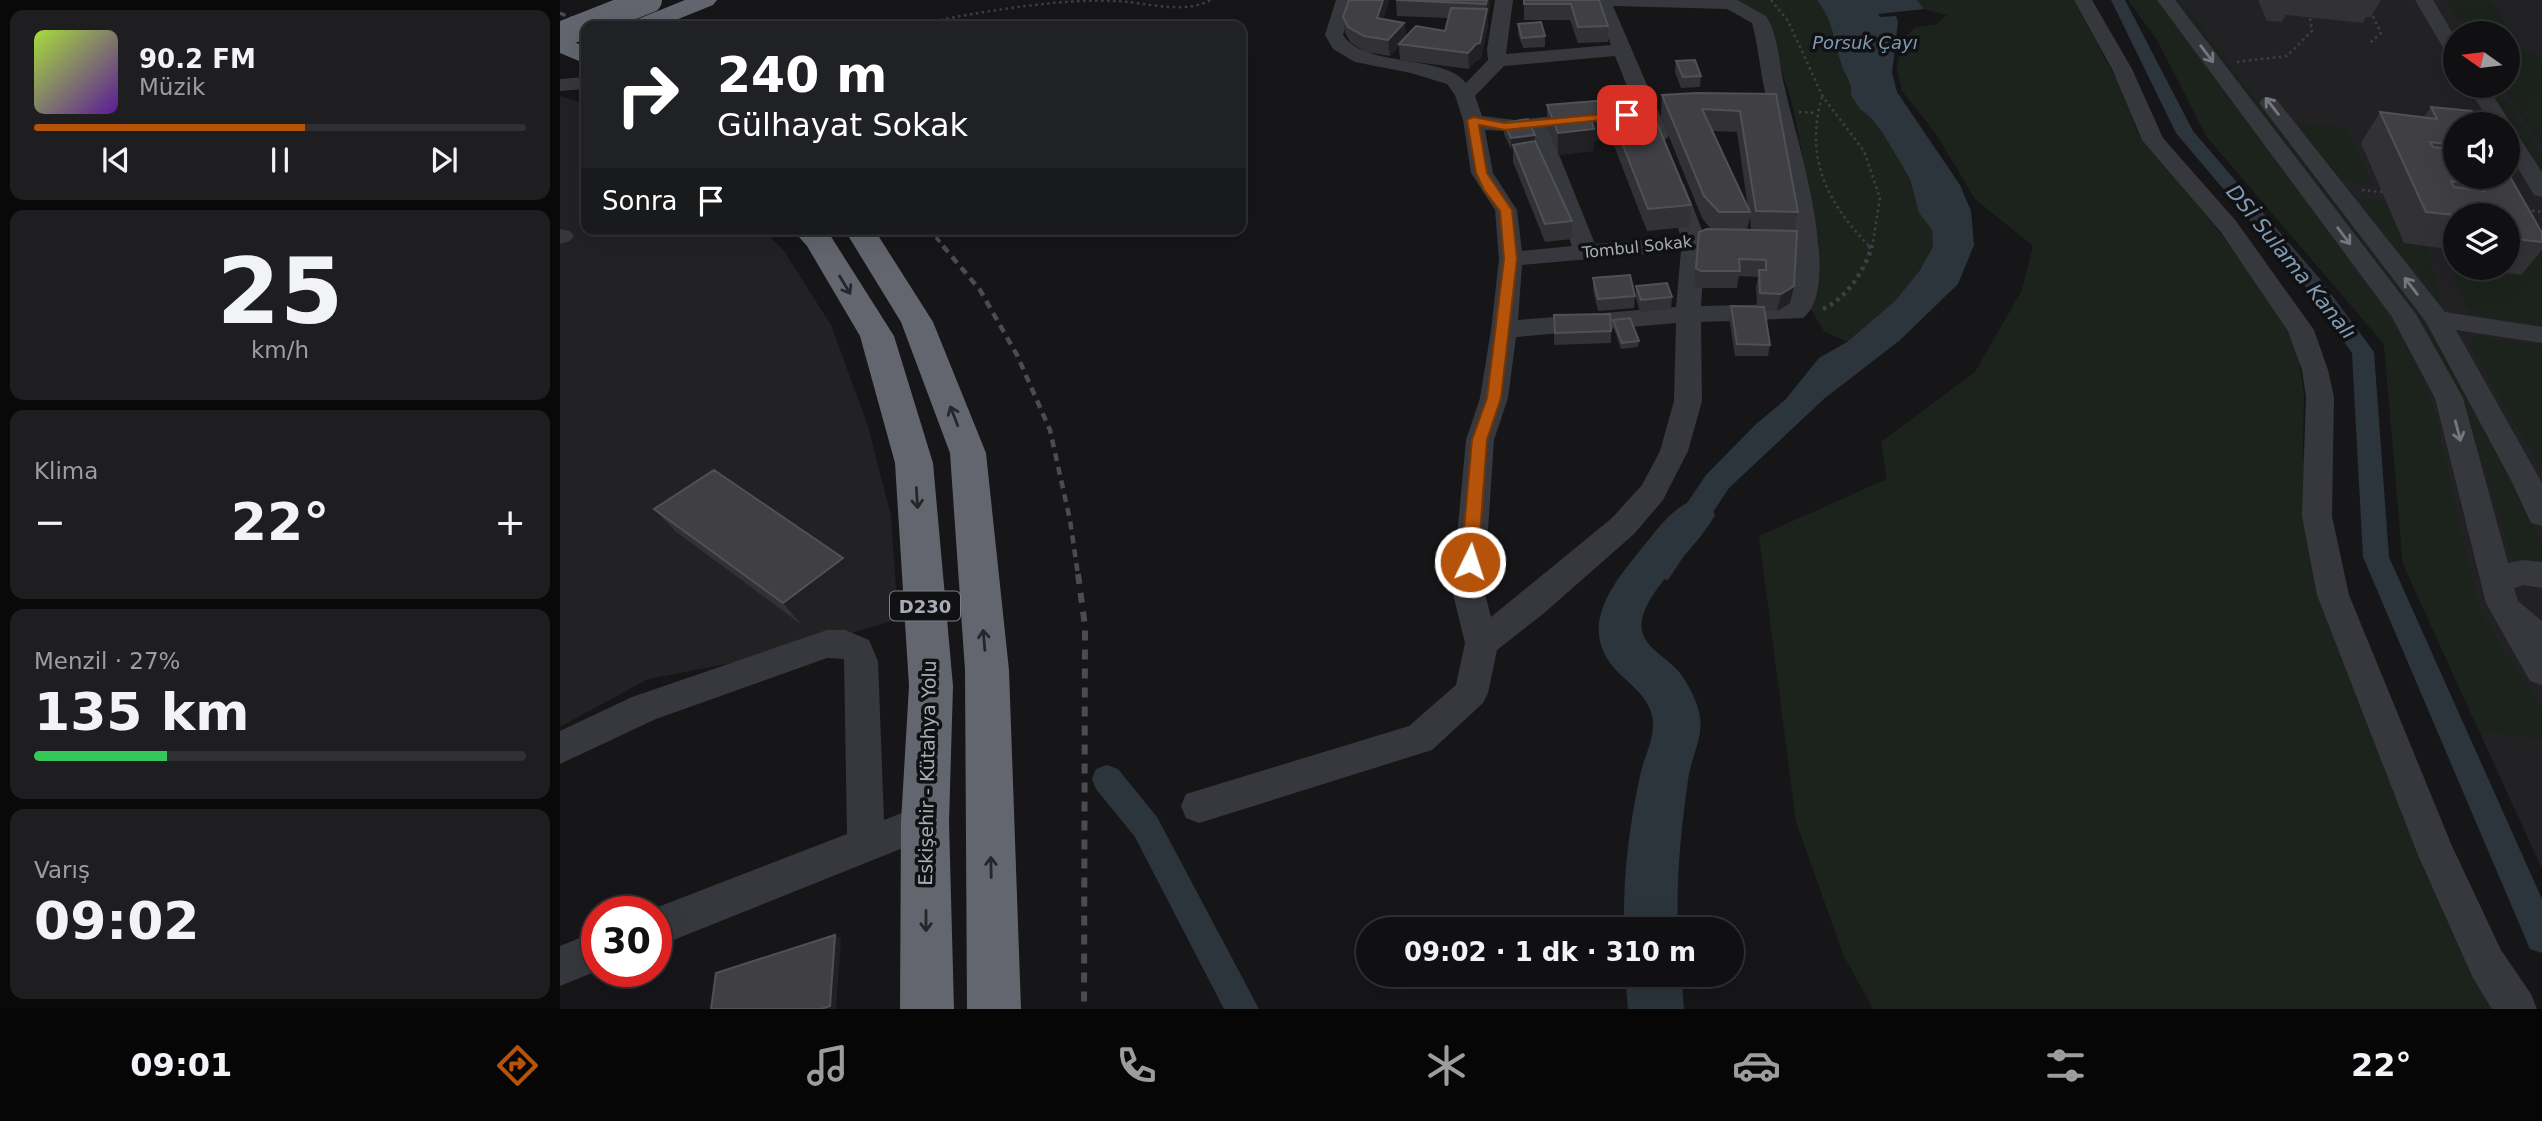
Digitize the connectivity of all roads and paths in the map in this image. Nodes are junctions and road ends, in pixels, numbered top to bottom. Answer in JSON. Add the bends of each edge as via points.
{"nodes":[{"id":1,"x":649,"y":0,"type":"edge"},
{"id":2,"x":705,"y":0,"type":"edge"},
{"id":3,"x":1211,"y":0,"type":"edge"},
{"id":4,"x":1345,"y":0,"type":"edge"},
{"id":5,"x":1504,"y":0,"type":"edge"},
{"id":6,"x":1588,"y":0,"type":"edge"},
{"id":7,"x":1601,"y":0,"type":"edge"},
{"id":8,"x":1771,"y":0,"type":"edge"},
{"id":9,"x":2082,"y":0,"type":"edge"},
{"id":10,"x":2166,"y":0,"type":"edge"},
{"id":11,"x":2188,"y":0,"type":"edge"},
{"id":12,"x":2365,"y":0,"type":"edge"},
{"id":13,"x":2424,"y":0,"type":"edge"},
{"id":14,"x":2310,"y":18,"type":"dead end"},
{"id":15,"x":596,"y":21,"type":"edge"},
{"id":16,"x":653,"y":21,"type":"edge"},
{"id":17,"x":940,"y":21,"type":"edge"},
{"id":18,"x":581,"y":27,"type":"edge"},
{"id":19,"x":2443,"y":32,"type":"edge"},
{"id":20,"x":560,"y":35,"type":"edge"},
{"id":21,"x":560,"y":43,"type":"edge"},
{"id":22,"x":2370,"y":43,"type":"dead end"},
{"id":23,"x":1622,"y":50,"type":"junction"},
{"id":24,"x":581,"y":51,"type":"edge"},
{"id":25,"x":581,"y":54,"type":"edge"},
{"id":26,"x":560,"y":59,"type":"edge"},
{"id":27,"x":1498,"y":61,"type":"junction"},
{"id":28,"x":2237,"y":62,"type":"junction"},
{"id":29,"x":560,"y":65,"type":"edge"},
{"id":30,"x":581,"y":77,"type":"edge"},
{"id":31,"x":581,"y":81,"type":"edge"},
{"id":32,"x":560,"y":85,"type":"edge"},
{"id":33,"x":1823,"y":97,"type":"junction"},
{"id":34,"x":1469,"y":108,"type":"junction"},
{"id":35,"x":1676,"y":112,"type":"edge"},
{"id":36,"x":1756,"y":112,"type":"edge"},
{"id":37,"x":1782,"y":112,"type":"junction"},
{"id":38,"x":1650,"y":113,"type":"junction"},
{"id":39,"x":1537,"y":125,"type":"junction"},
{"id":40,"x":2520,"y":154,"type":"edge"},
{"id":41,"x":2542,"y":190,"type":"edge"},
{"id":42,"x":2520,"y":209,"type":"edge"},
{"id":43,"x":2542,"y":212,"type":"edge"},
{"id":44,"x":813,"y":235,"type":"edge"},
{"id":45,"x":863,"y":235,"type":"edge"},
{"id":46,"x":1694,"y":241,"type":"junction"},
{"id":47,"x":1731,"y":241,"type":"edge"},
{"id":48,"x":1781,"y":241,"type":"edge"},
{"id":49,"x":1806,"y":241,"type":"junction"},
{"id":50,"x":1872,"y":249,"type":"junction"},
{"id":51,"x":1587,"y":252,"type":"junction"},
{"id":52,"x":1510,"y":259,"type":"junction"},
{"id":53,"x":1688,"y":312,"type":"junction"},
{"id":54,"x":1804,"y":312,"type":"junction"},
{"id":55,"x":2437,"y":319,"type":"junction"},
{"id":56,"x":1504,"y":330,"type":"junction"},
{"id":57,"x":2542,"y":335,"type":"edge"},
{"id":58,"x":2542,"y":515,"type":"edge"},
{"id":59,"x":2542,"y":575,"type":"edge"},
{"id":60,"x":2502,"y":598,"type":"junction"},
{"id":61,"x":2542,"y":637,"type":"edge"},
{"id":62,"x":1482,"y":643,"type":"junction"},
{"id":63,"x":2542,"y":671,"type":"edge"},
{"id":64,"x":560,"y":748,"type":"edge"},
{"id":65,"x":1199,"y":806,"type":"dead end"},
{"id":66,"x":925,"y":822,"type":"junction"},
{"id":67,"x":866,"y":843,"type":"junction"},
{"id":68,"x":672,"y":922,"type":"edge"},
{"id":69,"x":581,"y":957,"type":"edge"},
{"id":70,"x":560,"y":966,"type":"edge"},
{"id":71,"x":927,"y":1009,"type":"edge"},
{"id":72,"x":994,"y":1009,"type":"edge"},
{"id":73,"x":2516,"y":1009,"type":"edge"}],
"edges":[{"from":1,"to":15,"type":"highway","bridge":true},
{"from":2,"to":16,"type":"highway"},
{"from":3,"to":17,"type":"path","via":[[1194,6],[1098,0]]},
{"from":4,"to":34,"type":"street","via":[[1334,35],[1340,45],[1362,58],[1454,80]]},
{"from":5,"to":27,"type":"street"},
{"from":6,"to":7,"type":"street"},
{"from":7,"to":23,"type":"street"},
{"from":7,"to":37,"type":"street","via":[[1731,4],[1744,9],[1760,20]]},
{"from":8,"to":33,"type":"path","via":[[1788,22]]},
{"from":9,"to":73,"type":"street","via":[[2122,69],[2153,140],[2228,226],[2301,330],[2320,397],[2318,516],[2333,595],[2437,855],[2487,964]]},
{"from":10,"to":60,"type":"street","one_way":true,"via":[[2403,314],[2449,398]]},
{"from":11,"to":28,"type":"street"},
{"from":12,"to":22,"type":"path","via":[[2381,33]]},
{"from":13,"to":19,"type":"street"},
{"from":14,"to":28,"type":"path","via":[[2312,31],[2287,56]]},
{"from":18,"to":20,"type":"highway","bridge":true},
{"from":21,"to":25,"type":"highway"},
{"from":23,"to":27,"type":"street"},
{"from":23,"to":38,"type":"street"},
{"from":24,"to":26,"type":"highway"},
{"from":27,"to":34,"type":"street"},
{"from":55,"to":28,"type":"street","one_way":true},
{"from":29,"to":30,"type":"highway"},
{"from":31,"to":32,"type":"street"},
{"from":33,"to":50,"type":"path","via":[[1864,151],[1874,178],[1880,198]]},
{"from":33,"to":50,"type":"path","via":[[1816,113],[1814,140],[1824,185],[1852,230]]},
{"from":34,"to":39,"type":"street","via":[[1505,127]]},
{"from":34,"to":52,"type":"street","via":[[1482,173],[1506,210]]},
{"from":35,"to":38,"type":"street"},
{"from":36,"to":37,"type":"street"},
{"from":37,"to":49,"type":"street"},
{"from":38,"to":39,"type":"street"},
{"from":38,"to":46,"type":"street"},
{"from":39,"to":51,"type":"street"},
{"from":40,"to":41,"type":"street"},
{"from":42,"to":43,"type":"path"},
{"from":44,"to":66,"type":"highway","name":"Eskişehir - Kütahya Yolu","number":"D230","one_way":true,"via":[[877,336],[914,463],[931,686]]},
{"from":72,"to":45,"type":"highway","number":"D230","one_way":true,"via":[[987,670],[968,453],[917,322]]},
{"from":46,"to":47,"type":"street","name":"Tombul Sokak"},
{"from":46,"to":51,"type":"street","name":"Tombul Sokak"},
{"from":46,"to":53,"type":"street"},
{"from":48,"to":49,"type":"street"},
{"from":49,"to":54,"type":"street"},
{"from":50,"to":54,"type":"path","via":[[1847,291],[1832,305]]},
{"from":51,"to":52,"type":"street","name":"Tombul Sokak"},
{"from":52,"to":56,"type":"street"},
{"from":53,"to":54,"type":"street"},
{"from":53,"to":56,"type":"street"},
{"from":53,"to":62,"type":"street","via":[[1688,401],[1674,451],[1653,492],[1623,526]]},
{"from":55,"to":57,"type":"street"},
{"from":55,"to":58,"type":"street"},
{"from":56,"to":62,"type":"street","via":[[1494,398],[1480,440],[1471,534],[1468,590]]},
{"from":59,"to":60,"type":"street","via":[[2508,575]]},
{"from":60,"to":61,"type":"street","via":[[2526,629]]},
{"from":60,"to":63,"type":"street"},
{"from":62,"to":65,"type":"street","via":[[1471,694],[1420,739]]},
{"from":64,"to":67,"type":"street","via":[[643,708],[827,644],[845,643],[857,650],[861,661]]},
{"from":66,"to":67,"type":"street"},
{"from":66,"to":71,"type":"highway","name":"Eskişehir - Kütahya Yolu","number":"D230","one_way":true},
{"from":67,"to":68,"type":"street"},
{"from":69,"to":70,"type":"street"}]}
